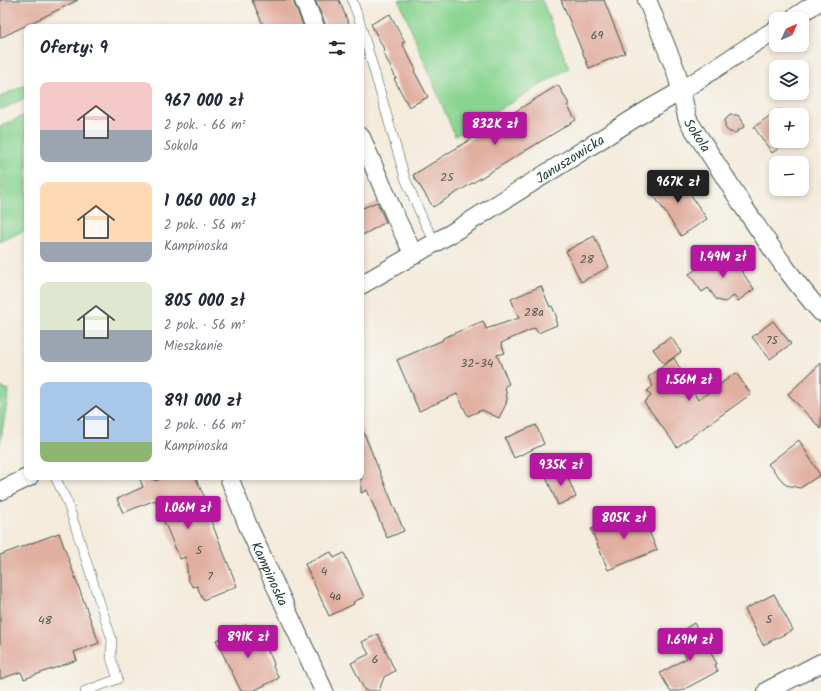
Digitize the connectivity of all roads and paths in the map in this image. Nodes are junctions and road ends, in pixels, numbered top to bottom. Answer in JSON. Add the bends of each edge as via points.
{"nodes":[{"id":1,"x":304,"y":0,"type":"edge"},
{"id":2,"x":352,"y":0,"type":"edge"},
{"id":3,"x":647,"y":0,"type":"edge"},
{"id":4,"x":821,"y":0,"type":"edge"},
{"id":5,"x":803,"y":12,"type":"edge"},
{"id":6,"x":314,"y":24,"type":"edge"},
{"id":7,"x":361,"y":24,"type":"edge"},
{"id":8,"x":769,"y":34,"type":"edge"},
{"id":9,"x":364,"y":36,"type":"edge"},
{"id":10,"x":681,"y":91,"type":"junction"},
{"id":11,"x":364,"y":144,"type":"edge"},
{"id":12,"x":436,"y":243,"type":"junction"},
{"id":13,"x":414,"y":255,"type":"junction"},
{"id":14,"x":364,"y":283,"type":"edge"},
{"id":15,"x":821,"y":312,"type":"edge"},
{"id":16,"x":24,"y":479,"type":"edge"},
{"id":17,"x":56,"y":480,"type":"edge"},
{"id":18,"x":230,"y":480,"type":"edge"},
{"id":19,"x":0,"y":491,"type":"edge"},
{"id":20,"x":821,"y":663,"type":"edge"},
{"id":21,"x":85,"y":691,"type":"edge"},
{"id":22,"x":324,"y":691,"type":"edge"},
{"id":23,"x":767,"y":691,"type":"edge"}],
"edges":[{"from":1,"to":6,"type":"street"},
{"from":2,"to":7,"type":"lane"},
{"from":3,"to":10,"type":"street","name":"Sokola","via":[[676,71]]},
{"from":4,"to":5,"type":"street"},
{"from":8,"to":10,"type":"street","name":"Januszowicka"},
{"from":9,"to":12,"type":"lane","via":[[405,178]]},
{"from":10,"to":12,"type":"street","name":"Januszowicka"},
{"from":10,"to":15,"type":"street","name":"Sokola","via":[[687,117],[710,154],[782,264]]},
{"from":11,"to":13,"type":"street"},
{"from":12,"to":13,"type":"street","name":"Januszowicka"},
{"from":13,"to":14,"type":"street","name":"Januszowicka"},
{"from":16,"to":19,"type":"street"},
{"from":17,"to":21,"type":"lane","via":[[67,501],[112,640],[111,658],[118,679]]},
{"from":18,"to":22,"type":"street","name":"Kampinoska","via":[[248,526]]},
{"from":20,"to":23,"type":"street"}]}
